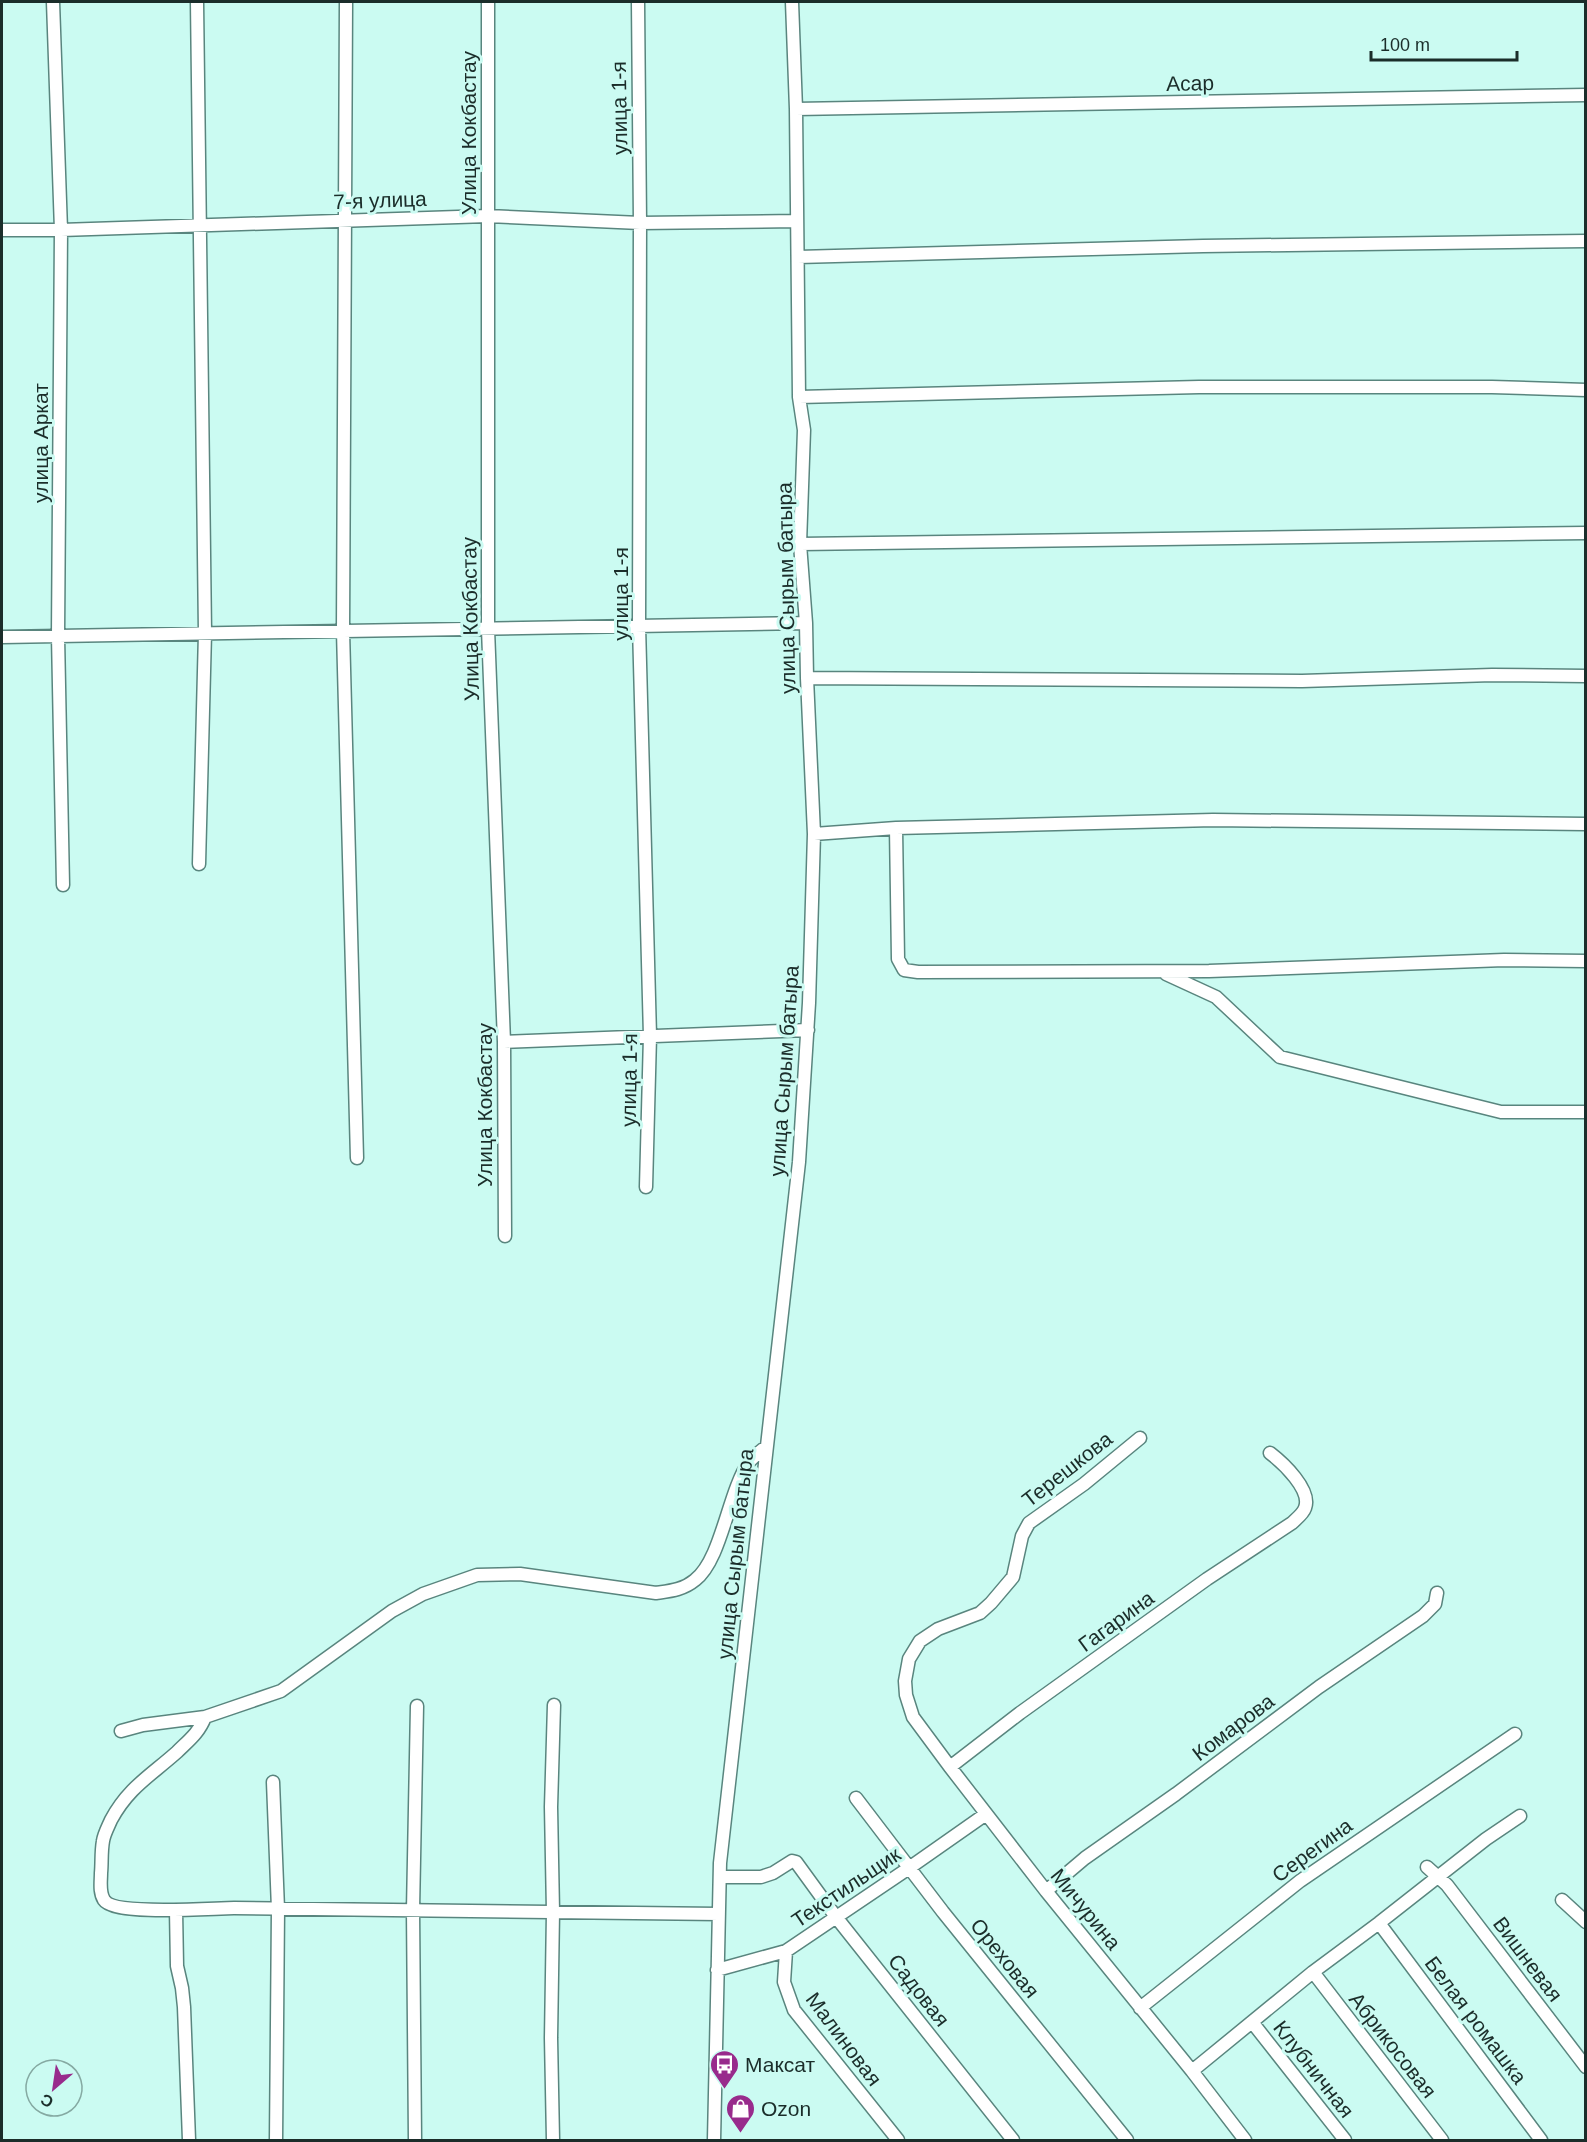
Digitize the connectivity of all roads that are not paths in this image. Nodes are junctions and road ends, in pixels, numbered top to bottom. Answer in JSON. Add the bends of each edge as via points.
{"nodes":[{"id":1,"x":53,"y":2,"type":"edge"},
{"id":2,"x":197,"y":2,"type":"edge"},
{"id":3,"x":346,"y":2,"type":"edge"},
{"id":4,"x":488,"y":2,"type":"edge"},
{"id":5,"x":638,"y":2,"type":"edge"},
{"id":6,"x":792,"y":2,"type":"edge"},
{"id":7,"x":1586,"y":95,"type":"edge"},
{"id":8,"x":796,"y":109,"type":"junction"},
{"id":9,"x":488,"y":216,"type":"junction"},
{"id":10,"x":344,"y":221,"type":"junction"},
{"id":11,"x":796,"y":221,"type":"junction"},
{"id":12,"x":640,"y":223,"type":"junction"},
{"id":13,"x":201,"y":226,"type":"junction"},
{"id":14,"x":2,"y":230,"type":"edge"},
{"id":15,"x":61,"y":230,"type":"junction"},
{"id":16,"x":1586,"y":241,"type":"edge"},
{"id":17,"x":798,"y":257,"type":"junction"},
{"id":18,"x":1586,"y":390,"type":"edge"},
{"id":19,"x":799,"y":397,"type":"junction"},
{"id":20,"x":1586,"y":533,"type":"edge"},
{"id":21,"x":800,"y":543,"type":"junction"},
{"id":22,"x":806,"y":623,"type":"junction"},
{"id":23,"x":639,"y":626,"type":"junction"},
{"id":24,"x":488,"y":628,"type":"junction"},
{"id":25,"x":343,"y":631,"type":"junction"},
{"id":26,"x":205,"y":633,"type":"junction"},
{"id":27,"x":58,"y":636,"type":"junction"},
{"id":28,"x":2,"y":637,"type":"edge"},
{"id":29,"x":1586,"y":676,"type":"edge"},
{"id":30,"x":807,"y":678,"type":"junction"},
{"id":31,"x":1586,"y":824,"type":"edge"},
{"id":32,"x":896,"y":828,"type":"junction"},
{"id":33,"x":814,"y":834,"type":"junction"},
{"id":34,"x":199,"y":864,"type":"dead end"},
{"id":35,"x":63,"y":885,"type":"dead end"},
{"id":36,"x":1586,"y":962,"type":"edge"},
{"id":37,"x":1162,"y":972,"type":"junction"},
{"id":38,"x":808,"y":1030,"type":"junction"},
{"id":39,"x":650,"y":1036,"type":"junction"},
{"id":40,"x":504,"y":1042,"type":"junction"},
{"id":41,"x":1586,"y":1112,"type":"edge"},
{"id":42,"x":357,"y":1158,"type":"dead end"},
{"id":43,"x":646,"y":1187,"type":"dead end"},
{"id":44,"x":505,"y":1236,"type":"dead end"},
{"id":45,"x":1140,"y":1438,"type":"dead end"},
{"id":46,"x":767,"y":1446,"type":"junction"},
{"id":47,"x":1270,"y":1453,"type":"dead end"},
{"id":48,"x":1437,"y":1593,"type":"dead end"},
{"id":49,"x":906,"y":1695,"type":"joint"},
{"id":50,"x":554,"y":1705,"type":"dead end"},
{"id":51,"x":417,"y":1706,"type":"dead end"},
{"id":52,"x":205,"y":1717,"type":"junction"},
{"id":53,"x":121,"y":1731,"type":"dead end"},
{"id":54,"x":1515,"y":1734,"type":"dead end"},
{"id":55,"x":950,"y":1767,"type":"junction"},
{"id":56,"x":273,"y":1782,"type":"dead end"},
{"id":57,"x":855,"y":1798,"type":"dead end"},
{"id":58,"x":986,"y":1814,"type":"junction"},
{"id":59,"x":1520,"y":1816,"type":"dead end"},
{"id":60,"x":1427,"y":1867,"type":"dead end"},
{"id":61,"x":909,"y":1868,"type":"junction"},
{"id":62,"x":720,"y":1876,"type":"junction"},
{"id":63,"x":1438,"y":1876,"type":"junction"},
{"id":64,"x":1046,"y":1891,"type":"junction"},
{"id":65,"x":1562,"y":1900,"type":"dead end"},
{"id":66,"x":176,"y":1910,"type":"junction"},
{"id":67,"x":278,"y":1910,"type":"junction"},
{"id":68,"x":413,"y":1910,"type":"junction"},
{"id":69,"x":553,"y":1912,"type":"junction"},
{"id":70,"x":719,"y":1914,"type":"junction"},
{"id":71,"x":836,"y":1917,"type":"junction"},
{"id":72,"x":1586,"y":1922,"type":"edge"},
{"id":73,"x":1379,"y":1923,"type":"junction"},
{"id":74,"x":786,"y":1951,"type":"junction"},
{"id":75,"x":717,"y":1970,"type":"junction"},
{"id":76,"x":1313,"y":1972,"type":"junction"},
{"id":77,"x":1140,"y":2008,"type":"junction"},
{"id":78,"x":1252,"y":2022,"type":"junction"},
{"id":79,"x":1586,"y":2067,"type":"edge"},
{"id":80,"x":1192,"y":2071,"type":"junction"},
{"id":81,"x":715,"y":2139,"type":"edge"},
{"id":82,"x":189,"y":2140,"type":"edge"},
{"id":83,"x":276,"y":2140,"type":"edge"},
{"id":84,"x":415,"y":2140,"type":"edge"},
{"id":85,"x":554,"y":2140,"type":"edge"},
{"id":86,"x":898,"y":2140,"type":"edge"},
{"id":87,"x":1013,"y":2140,"type":"edge"},
{"id":88,"x":1127,"y":2140,"type":"edge"},
{"id":89,"x":1245,"y":2140,"type":"edge"},
{"id":90,"x":1345,"y":2140,"type":"edge"},
{"id":91,"x":1442,"y":2140,"type":"edge"},
{"id":92,"x":1541,"y":2140,"type":"edge"}],
"edges":[{"from":1,"to":15,"type":"street","name":"улица Аркат"},
{"from":2,"to":13,"type":"street"},
{"from":3,"to":10,"type":"street"},
{"from":4,"to":9,"type":"street","name":"Улица Кокбастау"},
{"from":5,"to":12,"type":"street","name":"улица 1-я"},
{"from":6,"to":8,"type":"street","name":"улица Сырым батыра"},
{"from":7,"to":8,"type":"street","name":"Асар"},
{"from":8,"to":11,"type":"street","name":"улица Сырым батыра"},
{"from":9,"to":10,"type":"street","name":"7-я улица"},
{"from":9,"to":12,"type":"street","name":"7-я улица"},
{"from":9,"to":24,"type":"street","name":"Улица Кокбастау"},
{"from":10,"to":13,"type":"street","name":"7-я улица"},
{"from":10,"to":25,"type":"street"},
{"from":11,"to":12,"type":"street","name":"7-я улица"},
{"from":11,"to":17,"type":"street","name":"улица Сырым батыра"},
{"from":12,"to":23,"type":"street","name":"улица 1-я"},
{"from":13,"to":15,"type":"street","name":"7-я улица"},
{"from":13,"to":26,"type":"street"},
{"from":14,"to":15,"type":"street","name":"7-я улица"},
{"from":15,"to":27,"type":"street","name":"улица Аркат"},
{"from":16,"to":17,"type":"street"},
{"from":17,"to":19,"type":"street","name":"улица Сырым батыра"},
{"from":18,"to":19,"type":"street","via":[[1198,387]]},
{"from":19,"to":21,"type":"street","name":"улица Сырым батыра","via":[[804,429]]},
{"from":20,"to":21,"type":"street"},
{"from":21,"to":22,"type":"street","name":"улица Сырым батыра"},
{"from":22,"to":23,"type":"street"},
{"from":22,"to":30,"type":"street","name":"улица Сырым батыра"},
{"from":23,"to":24,"type":"street"},
{"from":23,"to":39,"type":"street","name":"улица 1-я"},
{"from":24,"to":25,"type":"street"},
{"from":24,"to":40,"type":"street","name":"Улица Кокбастау"},
{"from":25,"to":26,"type":"street"},
{"from":25,"to":42,"type":"street"},
{"from":26,"to":27,"type":"street"},
{"from":26,"to":34,"type":"street"},
{"from":27,"to":28,"type":"street"},
{"from":27,"to":35,"type":"street","name":"улица Аркат"},
{"from":29,"to":30,"type":"street","via":[[1302,681]]},
{"from":30,"to":33,"type":"street","name":"улица Сырым батыра"},
{"from":31,"to":32,"type":"street","via":[[1213,820]]},
{"from":32,"to":33,"type":"street"},
{"from":32,"to":37,"type":"street","via":[[898,959],[904,970]]},
{"from":33,"to":38,"type":"street","name":"улица Сырым батыра"},
{"from":36,"to":37,"type":"street","via":[[1504,960]]},
{"from":37,"to":41,"type":"street","via":[[1216,997],[1280,1057],[1501,1112]]},
{"from":38,"to":39,"type":"street"},
{"from":38,"to":46,"type":"street","name":"улица Сырым батыра","via":[[799,1162]]},
{"from":39,"to":40,"type":"street"},
{"from":39,"to":43,"type":"street","name":"улица 1-я"},
{"from":40,"to":44,"type":"street","name":"Улица Кокбастау"},
{"from":45,"to":49,"type":"street","name":"Терешкова","via":[[1029,1523],[1012,1577],[985,1608],[920,1641],[909,1659]]},
{"from":46,"to":52,"type":"street","via":[[750,1461],[733,1494],[706,1566],[697,1579],[676,1591],[656,1593],[520,1574],[477,1575],[423,1594],[392,1611],[281,1691]]},
{"from":46,"to":62,"type":"street","name":"улица Сырым батыра"},
{"from":47,"to":55,"type":"street","name":"Гагарина","via":[[1297,1480],[1306,1497],[1305,1508],[1292,1523],[1207,1579]]},
{"from":48,"to":64,"type":"street","name":"Комарова","via":[[1435,1604],[1423,1616],[1319,1687],[1085,1858]]},
{"from":49,"to":55,"type":"street","name":"Мичурина","via":[[913,1717]]},
{"from":50,"to":69,"type":"street"},
{"from":51,"to":68,"type":"street"},
{"from":52,"to":53,"type":"street"},
{"from":52,"to":66,"type":"street","via":[[201,1729],[120,1803],[103,1839],[104,1900],[116,1908]]},
{"from":54,"to":77,"type":"street","name":"Серегина","via":[[1300,1881]]},
{"from":55,"to":58,"type":"street","name":"Мичурина"},
{"from":56,"to":67,"type":"street"},
{"from":57,"to":61,"type":"street","name":"Ореховая"},
{"from":58,"to":61,"type":"street","name":"Текстильщик"},
{"from":58,"to":64,"type":"street","name":"Мичурина"},
{"from":59,"to":63,"type":"street"},
{"from":60,"to":63,"type":"street","name":"Вишневая"},
{"from":61,"to":71,"type":"street","name":"Текстильщик"},
{"from":61,"to":88,"type":"street","name":"Ореховая"},
{"from":62,"to":70,"type":"street","name":"улица Сырым батыра"},
{"from":62,"to":71,"type":"street","name":"Садовая","via":[[761,1876],[796,1862]]},
{"from":63,"to":73,"type":"street"},
{"from":63,"to":79,"type":"street","name":"Вишневая"},
{"from":64,"to":77,"type":"street","name":"Мичурина"},
{"from":65,"to":72,"type":"street"},
{"from":66,"to":67,"type":"street"},
{"from":66,"to":82,"type":"street"},
{"from":67,"to":68,"type":"street"},
{"from":67,"to":83,"type":"street"},
{"from":68,"to":69,"type":"street"},
{"from":68,"to":84,"type":"street"},
{"from":69,"to":70,"type":"street"},
{"from":69,"to":85,"type":"street"},
{"from":70,"to":75,"type":"street","name":"улица Сырым батыра"},
{"from":71,"to":74,"type":"street","name":"Текстильщик"},
{"from":71,"to":87,"type":"street","name":"Садовая"},
{"from":73,"to":76,"type":"street"},
{"from":73,"to":92,"type":"street","name":"Белая ромашка"},
{"from":74,"to":75,"type":"street","name":"Текстильщик"},
{"from":74,"to":86,"type":"street","name":"Малиновая","via":[[784,1982],[794,2010]]},
{"from":75,"to":81,"type":"street","name":"улица Сырым батыра"},
{"from":76,"to":78,"type":"street"},
{"from":76,"to":91,"type":"street","name":"Абрикосовая"},
{"from":77,"to":80,"type":"street","name":"Мичурина"},
{"from":78,"to":80,"type":"street"},
{"from":78,"to":90,"type":"street","name":"Клубничная"},
{"from":80,"to":89,"type":"street","name":"Мичурина"}]}
